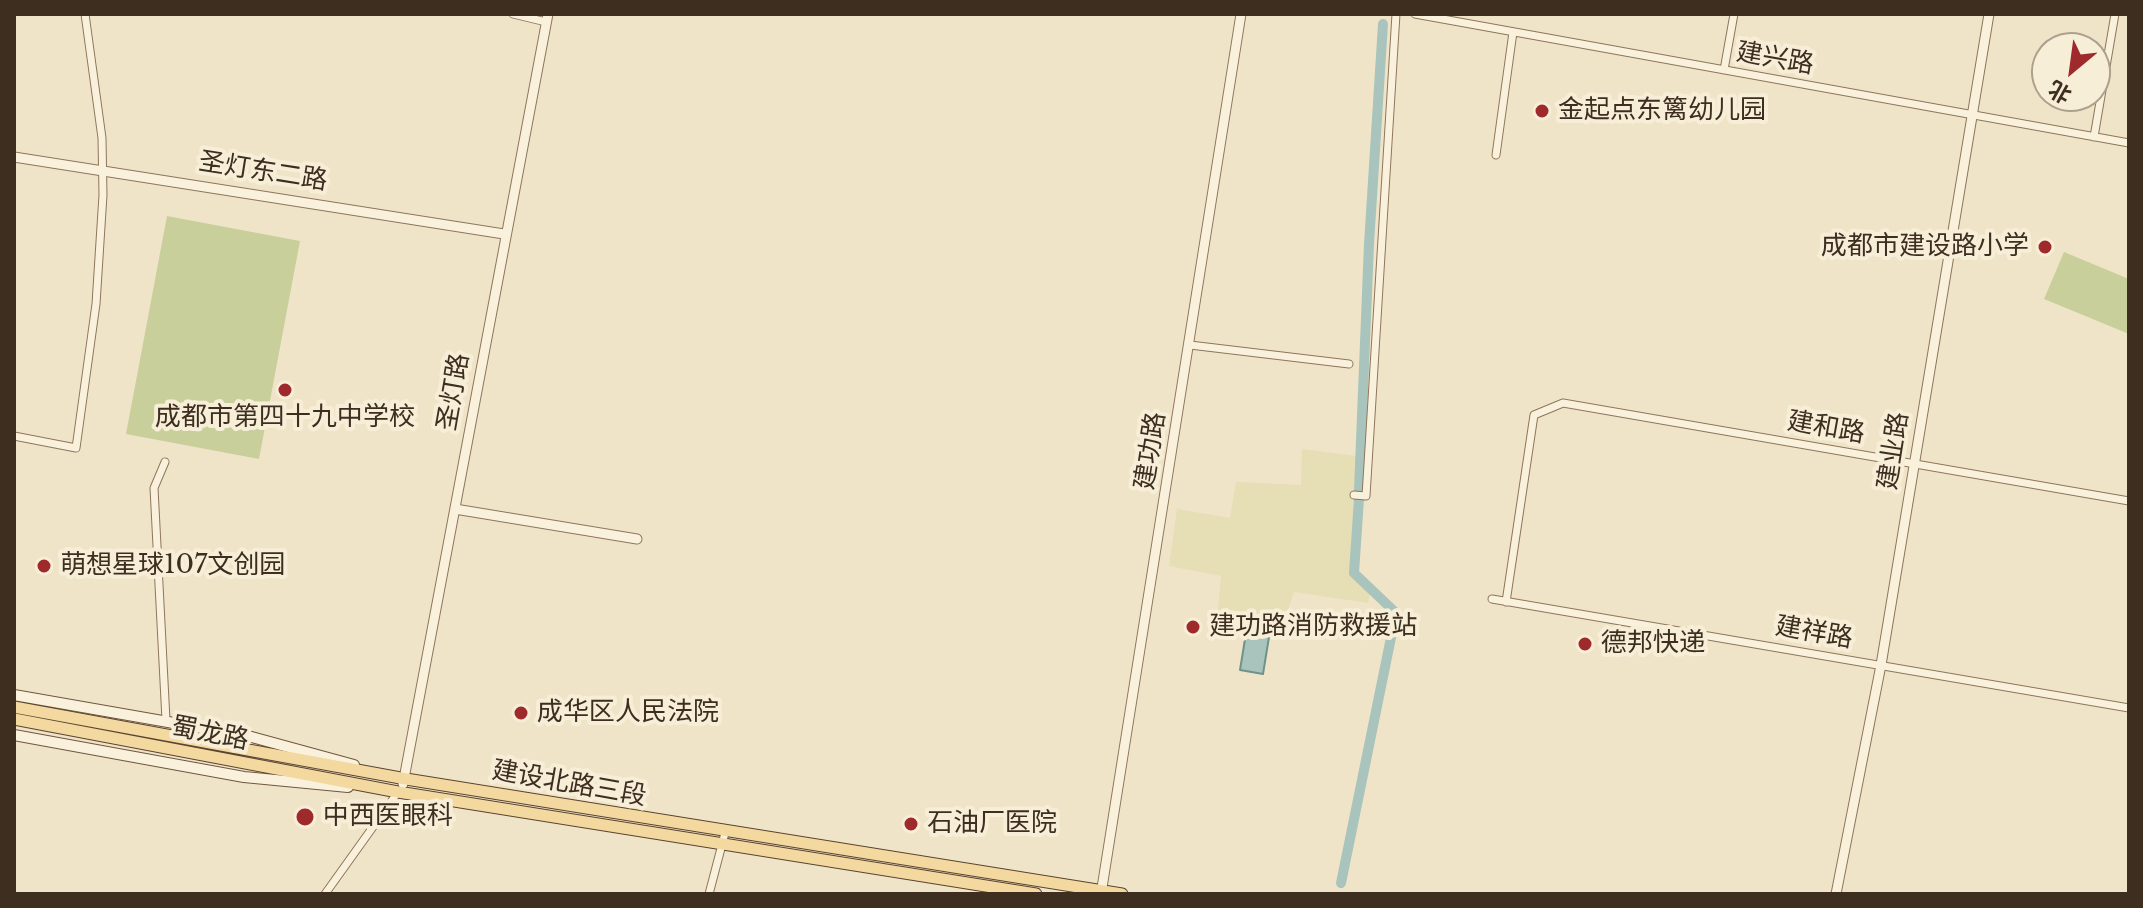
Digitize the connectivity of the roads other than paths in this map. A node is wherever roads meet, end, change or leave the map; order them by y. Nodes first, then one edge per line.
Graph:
1 (85, 14) edge
2 (513, 14) edge
3 (1241, 14) edge
4 (1396, 14) edge
5 (1415, 14) edge
6 (1734, 14) edge
7 (1989, 14) edge
8 (2115, 14) edge
9 (547, 18) edge
10 (1513, 32) junction
11 (1724, 70) junction
12 (1971, 115) junction
13 (2094, 137) junction
14 (2129, 143) edge
15 (1496, 155) dead end
16 (14, 157) edge
17 (102, 169) junction
18 (504, 234) junction
19 (1190, 345) junction
20 (1349, 364) dead end
21 (14, 436) edge
22 (165, 462) dead end
23 (1915, 464) junction
24 (1354, 495) dead end
25 (2129, 501) edge
26 (455, 509) junction
27 (637, 539) dead end
28 (1492, 599) dead end
29 (1506, 602) junction
30 (1881, 665) junction
31 (14, 695) edge
32 (14, 707) edge
33 (2129, 708) edge
34 (14, 719) edge
35 (166, 720) junction
36 (14, 735) edge
37 (145, 738) junction
38 (406, 779) junction
39 (398, 792) junction
40 (725, 833) junction
41 (722, 846) junction
42 (1101, 892) edge
43 (325, 894) edge
44 (709, 894) edge
45 (1036, 894) edge
46 (1122, 894) edge
47 (1836, 894) edge

1 - 17 street
2 - 9 street
3 - 19 street, 建功路
4 - 24 street
5 - 10 street, 建兴路
6 - 11 street
7 - 12 street, 建业路
8 - 13 street
9 - 18 street, 圣灯路
10 - 11 street, 建兴路
10 - 15 street
11 - 12 street, 建兴路
12 - 13 street, 建兴路
12 - 23 street, 建业路
13 - 14 street, 建兴路
16 - 17 street, 圣灯东二路
17 - 18 street, 圣灯东二路
17 - 21 street
18 - 26 street, 圣灯路
19 - 20 street
19 - 42 street, 建功路
22 - 35 street
23 - 25 street, 建和路
23 - 29 street, 建和路
23 - 30 street, 建业路
26 - 27 street
26 - 38 street, 圣灯路
28 - 29 street, 建祥路
29 - 30 street, 建祥路
30 - 33 street, 建祥路
30 - 47 street, 建业路
31 - 35 main road, 建设北路三段
32 - 37 main road, 蜀龙路
34 - 37 main road, 蜀龙路
35 - 38 main road, 建设北路三段
36 - 39 main road, 建设北路三段
37 - 38 main road
37 - 39 main road, 蜀龙路
38 - 39 street
38 - 40 main road, 建设北路三段
39 - 41 main road, 建设北路三段
39 - 43 street
40 - 41 street
40 - 42 main road, 建设北路三段
41 - 44 street
41 - 45 main road, 建设北路三段
42 - 46 main road, 建设北路三段

